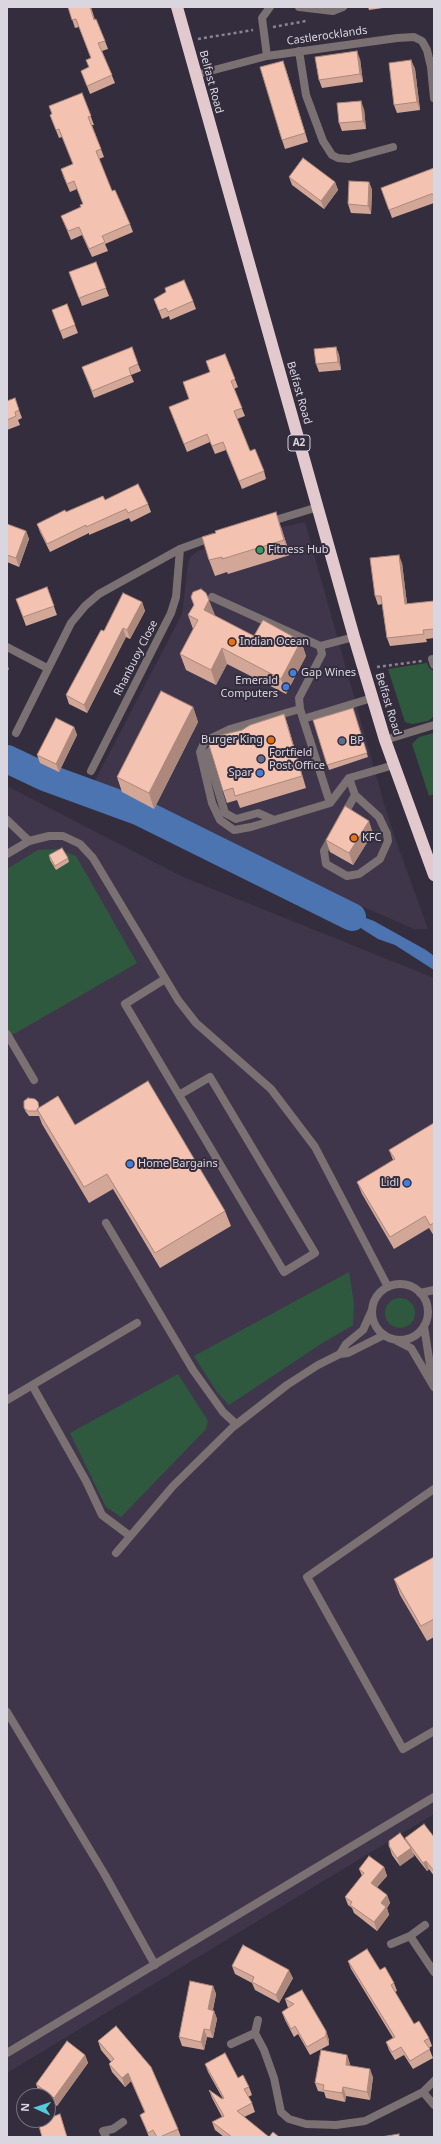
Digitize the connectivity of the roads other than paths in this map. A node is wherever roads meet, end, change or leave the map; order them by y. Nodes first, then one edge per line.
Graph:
1 (177, 7) edge
2 (270, 7) edge
3 (299, 7) edge
4 (343, 7) edge
5 (299, 51) junction
6 (267, 56) junction
7 (195, 75) junction
8 (434, 80) edge
9 (434, 98) edge
10 (393, 147) dead end
11 (318, 507) junction
12 (257, 525) edge
13 (221, 534) edge
14 (180, 549) junction
15 (212, 596) dead end
16 (354, 637) junction
17 (320, 646) junction
18 (7, 648) edge
19 (47, 668) junction
20 (372, 698) junction
21 (300, 709) junction
22 (303, 719) junction
23 (255, 723) junction
24 (434, 724) edge
25 (250, 732) edge
26 (16, 733) dead end
27 (230, 740) edge
28 (385, 740) junction
29 (394, 765) junction
30 (91, 771) dead end
31 (349, 778) junction
32 (355, 795) junction
33 (330, 803) junction
34 (7, 820) edge
35 (274, 820) junction
36 (29, 841) junction
37 (7, 854) edge
38 (434, 875) edge
39 (165, 979) junction
40 (7, 1034) edge
41 (34, 1080) dead end
42 (179, 1095) junction
43 (106, 1223) dead end
44 (388, 1287) junction
45 (434, 1290) edge
46 (420, 1293) junction
47 (434, 1303) edge
48 (427, 1308) junction
49 (372, 1310) junction
50 (137, 1323) dead end
51 (424, 1326) junction
52 (384, 1335) junction
53 (393, 1339) junction
54 (340, 1354) junction
55 (32, 1385) junction
56 (434, 1387) edge
57 (7, 1400) edge
58 (236, 1424) junction
59 (434, 1489) edge
60 (130, 1536) junction
61 (116, 1553) dead end
62 (7, 1712) edge
63 (434, 1731) edge
64 (434, 1797) edge
65 (425, 1925) dead end
66 (410, 1936) junction
67 (391, 1944) dead end
68 (155, 1965) junction
69 (434, 1972) edge
70 (258, 2020) dead end
71 (255, 2033) junction
72 (231, 2044) dead end
73 (7, 2053) edge
74 (434, 2081) edge
75 (423, 2092) junction
76 (434, 2105) edge
77 (123, 2122) dead end
78 (106, 2137) edge

1 - 7 highway, Belfast Road / A2
2 - 6 street
3 - 4 street
5 - 6 street, Castlerocklands
5 - 8 street, Castlerocklands
5 - 10 street
6 - 7 street, Castlerocklands
7 - 11 highway, Belfast Road / A2
8 - 9 street, Castlerocklands
11 - 12 street
11 - 16 highway, Belfast Road / A2
13 - 14 street
14 - 19 street
14 - 30 street, Rhanbuoy Close
15 - 17 street
16 - 17 street
16 - 20 highway, Belfast Road / A2
17 - 21 street
18 - 19 street
19 - 26 street
20 - 22 street
20 - 28 highway, Belfast Road / A2
21 - 22 street
21 - 23 street
22 - 33 street
23 - 25 street
23 - 35 street
24 - 28 street
27 - 35 street
28 - 29 highway, Belfast Road / A2
29 - 31 street
29 - 38 highway, Belfast Road / A2
31 - 32 street
31 - 33 street
32 - 32 street
33 - 35 street
34 - 36 street
36 - 37 street
36 - 39 street
39 - 42 street
39 - 44 street
40 - 41 street
42 - 42 street
43 - 58 street
44 - 46 street
44 - 49 street
45 - 46 street
46 - 48 street
47 - 48 street
48 - 51 street
49 - 52 street
49 - 54 street
50 - 55 street
51 - 53 street
51 - 56 street
52 - 53 street
52 - 54 street
53 - 56 street
54 - 58 street
55 - 57 street
55 - 60 street
58 - 60 street
59 - 63 street
60 - 61 street
62 - 68 street
64 - 68 street
65 - 66 street
66 - 67 street
66 - 69 street
68 - 73 street
70 - 71 street
71 - 72 street
71 - 75 street
74 - 75 street
75 - 76 street
77 - 78 street

